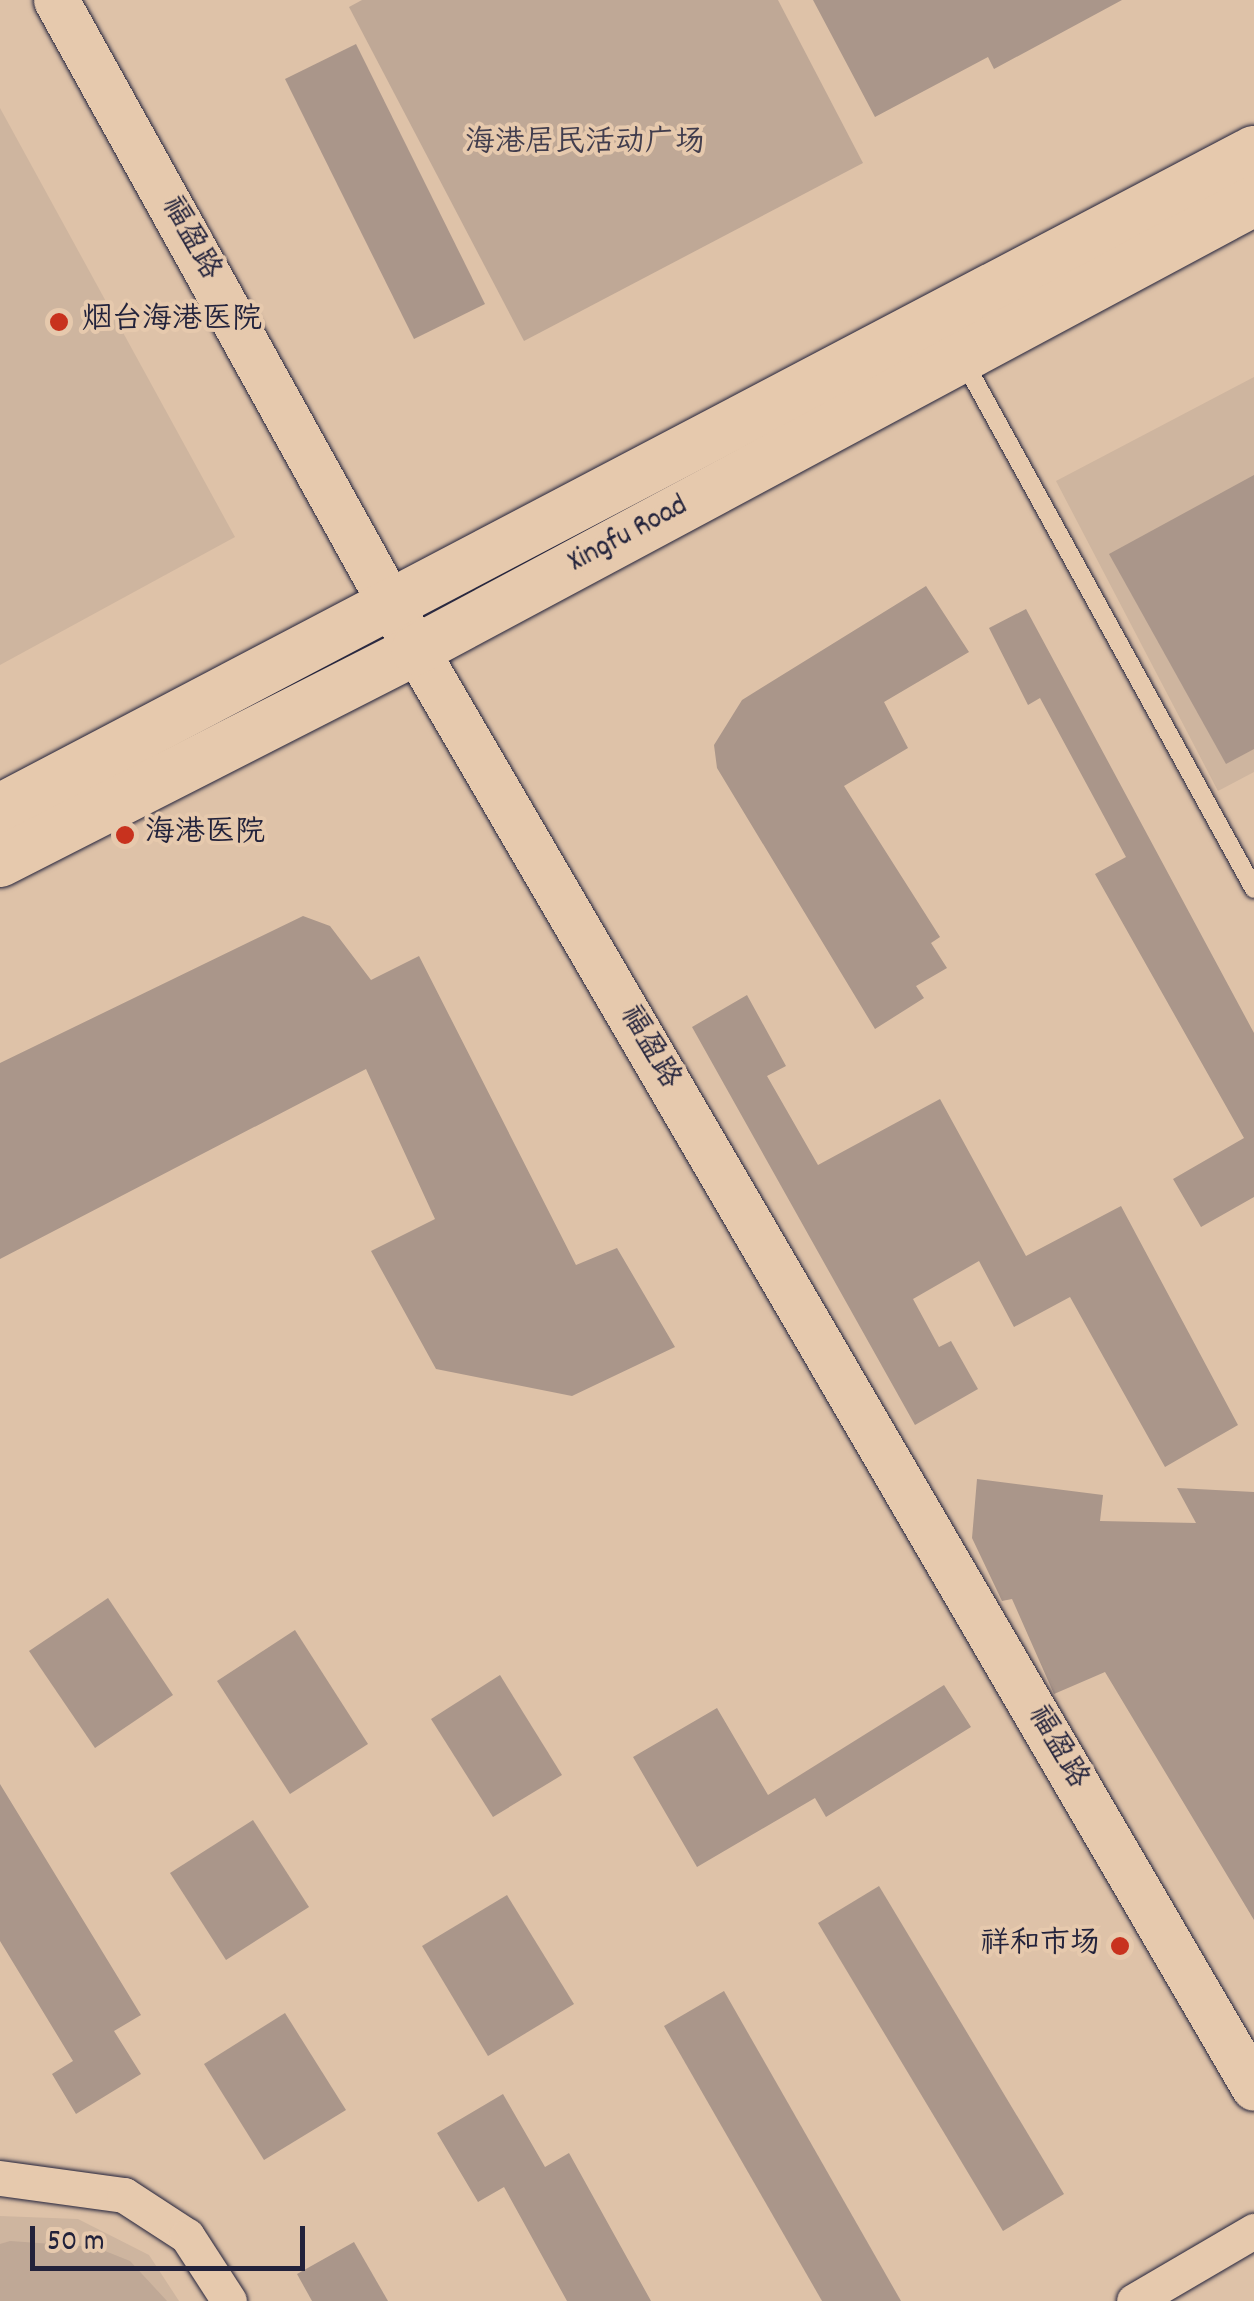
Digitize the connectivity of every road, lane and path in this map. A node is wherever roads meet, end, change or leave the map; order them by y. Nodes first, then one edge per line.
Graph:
1 (56, 0) edge
2 (1254, 151) edge
3 (1254, 201) edge
4 (961, 358) junction
5 (404, 629) junction
6 (0, 809) edge
7 (0, 862) edge
8 (1254, 890) edge
9 (1254, 2088) edge
10 (0, 2178) edge
11 (1254, 2231) edge
12 (229, 2301) edge
13 (1134, 2301) edge

1 - 5 street, 福盈路
2 - 5 main road, Xingfu Road
3 - 4 main road, Xingfu Road
4 - 5 main road, Xingfu Road
4 - 8 lane
5 - 6 main road, Xingfu Road
5 - 7 main road, Xingfu Road
5 - 9 street, 福盈路
10 - 12 street
11 - 13 street

